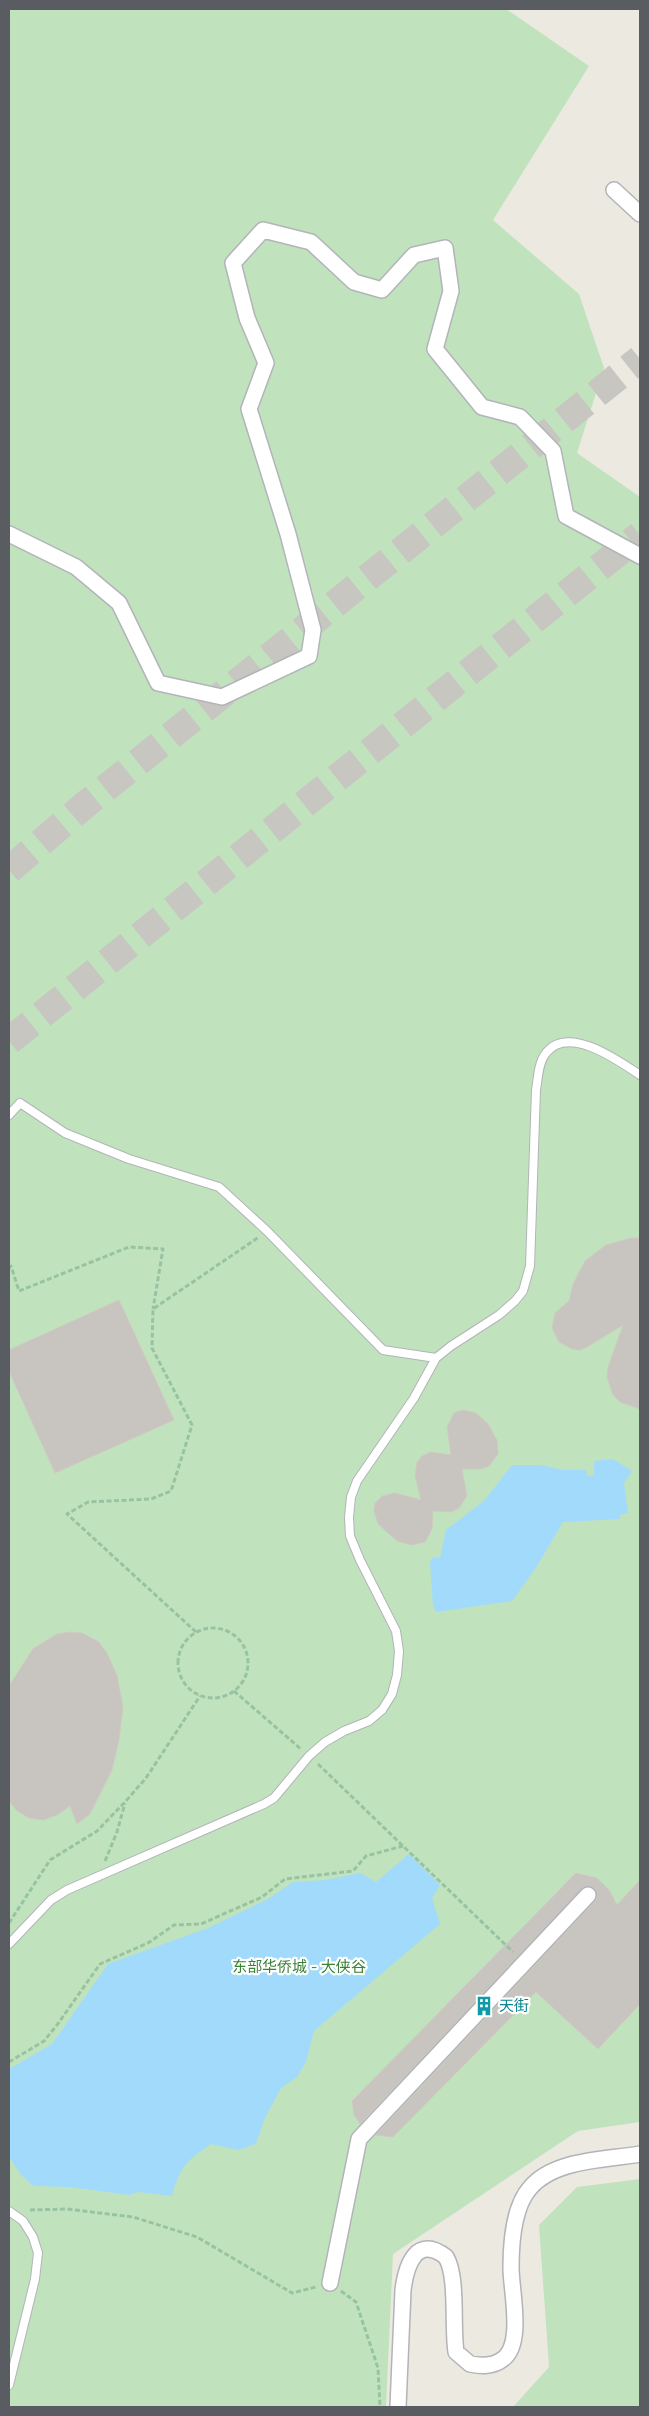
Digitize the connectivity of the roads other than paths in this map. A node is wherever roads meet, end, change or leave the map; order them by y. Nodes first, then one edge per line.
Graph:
1 (614, 190) dead end
2 (640, 214) edge
3 (9, 534) edge
4 (640, 556) edge
5 (640, 1075) edge
6 (9, 1115) edge
7 (436, 1358) junction
8 (588, 1895) dead end
9 (9, 1944) edge
10 (640, 2154) edge
11 (9, 2211) edge
12 (330, 2283) road end
13 (9, 2385) edge
14 (398, 2407) edge

1 - 2 street
3 - 4 street
5 - 7 lane
6 - 7 lane
7 - 9 lane
8 - 12 street
10 - 14 street
11 - 13 lane

